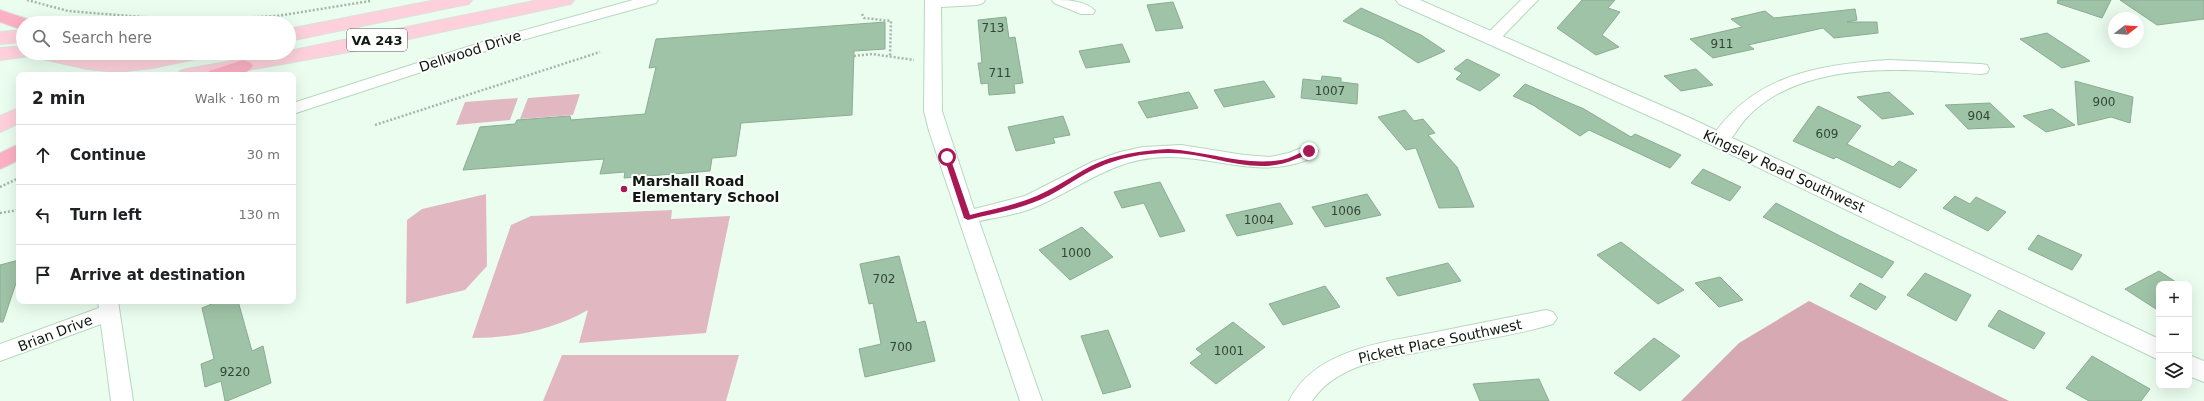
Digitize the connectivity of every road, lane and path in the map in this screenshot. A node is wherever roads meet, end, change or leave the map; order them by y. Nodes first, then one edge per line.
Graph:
1 (27, 0) edge
2 (373, 0) edge
3 (463, 0) edge
4 (566, 0) edge
5 (650, 0) edge
6 (977, 0) edge
7 (1060, 0) edge
8 (1405, 0) edge
9 (1530, 0) edge
10 (933, 1) edge
11 (1087, 11) dead end
12 (862, 14) dead end
13 (0, 16) edge
14 (167, 16) edge
15 (272, 16) edge
16 (16, 22) edge
17 (338, 26) junction
18 (296, 29) edge
19 (296, 34) edge
20 (16, 37) edge
21 (0, 38) edge
22 (1492, 38) junction
23 (600, 52) dead end
24 (16, 53) edge
25 (0, 54) edge
26 (296, 56) edge
27 (854, 56) dead end
28 (890, 57) junction
29 (157, 60) edge
30 (274, 60) edge
31 (48, 61) edge
32 (917, 61) dead end
33 (243, 66) junction
34 (1981, 68) dead end
35 (206, 72) edge
36 (225, 72) edge
37 (296, 108) edge
38 (16, 116) edge
39 (16, 120) edge
40 (376, 125) dead end
41 (0, 126) edge
42 (1719, 140) junction
43 (1309, 151) dead end
44 (16, 153) edge
45 (0, 162) edge
46 (16, 179) edge
47 (0, 187) edge
48 (16, 210) edge
49 (0, 213) edge
50 (968, 218) junction
51 (109, 307) edge
52 (1546, 318) dead end
53 (2156, 349) edge
54 (0, 353) edge
55 (2192, 366) edge
56 (2204, 372) edge
57 (122, 401) edge
58 (1031, 401) edge
59 (1300, 401) edge

1 - 14 path
2 - 15 path
3 - 17 main road, VA 243
4 - 26 main road, VA 243
5 - 37 street, Dellwood Drive
6 - 10 street
7 - 11 street
8 - 22 street, Kingsley Road Southwest
9 - 22 street
10 - 50 street
12 - 28 path
13 - 16 highway
17 - 18 main road
17 - 19 main road, VA 243
20 - 21 main road
22 - 42 street, Kingsley Road Southwest
23 - 40 path
24 - 25 main road
27 - 28 path
28 - 32 path
29 - 31 main road
30 - 33 main road, VA 243
33 - 35 main road, VA 243
33 - 36 highway
34 - 42 street
38 - 41 main road
39 - 41 main road
42 - 53 street, Kingsley Road Southwest
43 - 50 street
44 - 45 highway
46 - 47 path
48 - 49 path
50 - 58 street
51 - 54 street, Brian Drive
51 - 57 street
52 - 59 street, Pickett Place Southwest
55 - 56 street

